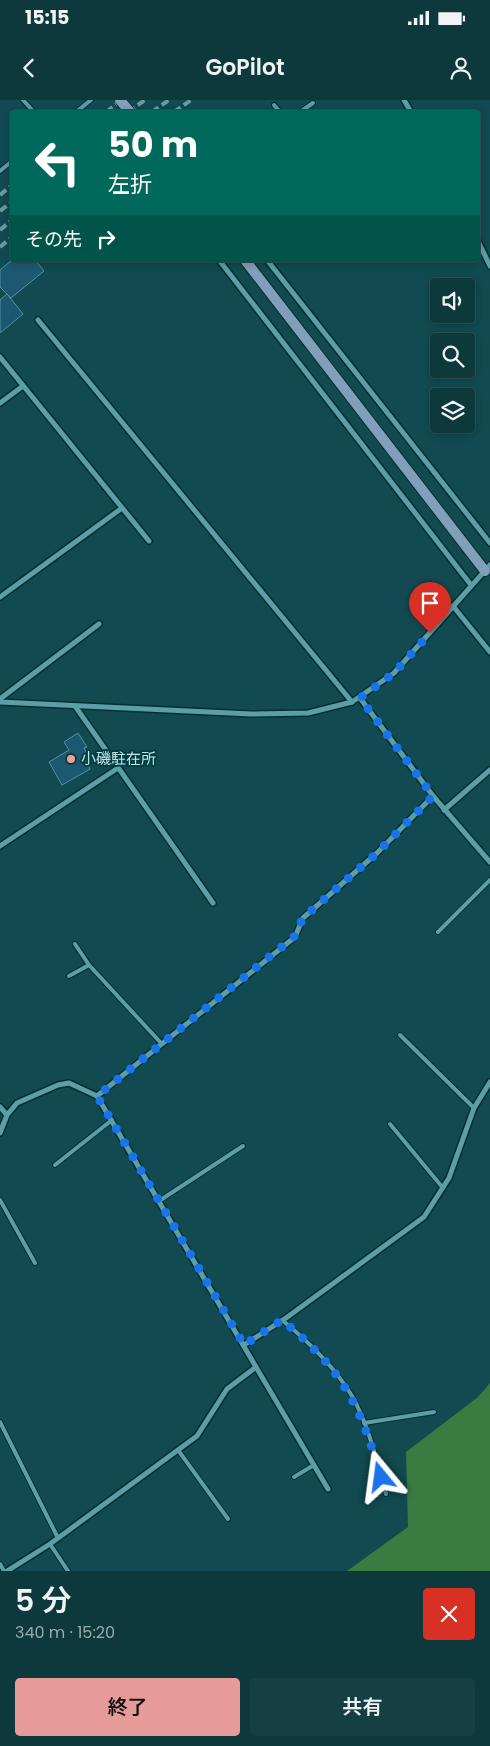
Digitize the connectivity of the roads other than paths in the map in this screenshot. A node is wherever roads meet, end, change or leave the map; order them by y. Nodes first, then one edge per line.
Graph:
1 (23, 100) edge
2 (92, 100) edge
3 (120, 100) edge
4 (313, 103) dead end
5 (274, 105) dead end
6 (32, 110) edge
7 (79, 110) edge
8 (128, 110) edge
9 (278, 110) edge
10 (303, 110) edge
11 (10, 163) edge
12 (0, 171) edge
13 (480, 246) edge
14 (220, 262) edge
15 (247, 262) edge
16 (268, 262) edge
17 (490, 266) edge
18 (38, 320) dead end
19 (0, 357) edge
20 (23, 386) junction
21 (0, 403) edge
22 (122, 508) junction
23 (149, 541) dead end
24 (490, 542) edge
25 (487, 568) edge
26 (471, 585) junction
27 (0, 597) edge
28 (453, 606) junction
29 (99, 624) dead end
30 (490, 652) edge
31 (360, 698) junction
32 (0, 700) edge
33 (352, 702) junction
34 (75, 706) junction
35 (118, 768) junction
36 (490, 770) edge
37 (433, 796) junction
38 (444, 810) junction
39 (0, 846) edge
40 (490, 862) edge
41 (490, 880) edge
42 (213, 903) dead end
43 (438, 932) dead end
44 (75, 944) dead end
45 (88, 965) junction
46 (70, 976) dead end
47 (400, 1035) dead end
48 (161, 1042) junction
49 (490, 1082) edge
50 (97, 1096) junction
51 (0, 1107) edge
52 (474, 1108) junction
53 (7, 1115) junction
54 (112, 1120) junction
55 (390, 1124) dead end
56 (0, 1133) edge
57 (243, 1146) dead end
58 (55, 1165) dead end
59 (443, 1188) junction
60 (0, 1200) edge
61 (159, 1201) junction
62 (35, 1263) dead end
63 (282, 1320) junction
64 (244, 1345) junction
65 (256, 1368) junction
66 (434, 1412) dead end
67 (0, 1422) edge
68 (364, 1423) junction
69 (178, 1450) junction
70 (314, 1465) junction
71 (294, 1477) dead end
72 (328, 1489) dead end
73 (386, 1494) dead end
74 (228, 1519) dead end
75 (58, 1538) junction
76 (50, 1544) junction
77 (0, 1564) edge
78 (6, 1571) edge
79 (68, 1571) edge

1 - 6 lane
2 - 7 lane
3 - 8 street, bridge
4 - 10 lane
5 - 9 lane
11 - 12 lane
13 - 17 street
14 - 26 street
15 - 25 street
16 - 24 street
18 - 33 street
19 - 20 street
20 - 21 street
20 - 22 street
22 - 23 street
22 - 27 street
25 - 26 street
26 - 28 street
28 - 30 street
28 - 31 street
29 - 32 street
31 - 33 street
31 - 37 street
32 - 34 street
33 - 34 street
34 - 35 street
35 - 39 street
35 - 42 street
36 - 38 street
37 - 38 street
37 - 48 street
38 - 40 street
41 - 43 lane
44 - 45 lane
45 - 46 lane
45 - 48 lane
47 - 52 lane
48 - 50 street
49 - 52 street
50 - 53 street
50 - 54 street
51 - 53 street
52 - 59 street
53 - 56 street
54 - 58 lane
54 - 61 street
55 - 59 lane
57 - 61 lane
59 - 63 street
60 - 62 lane
61 - 64 street
63 - 64 street
63 - 68 lane
64 - 65 street
65 - 69 street
65 - 70 street
66 - 68 lane
67 - 75 lane
68 - 73 lane
69 - 74 lane
69 - 75 street
70 - 71 lane
70 - 72 street
75 - 76 street
76 - 78 street
76 - 79 lane
77 - 78 lane

